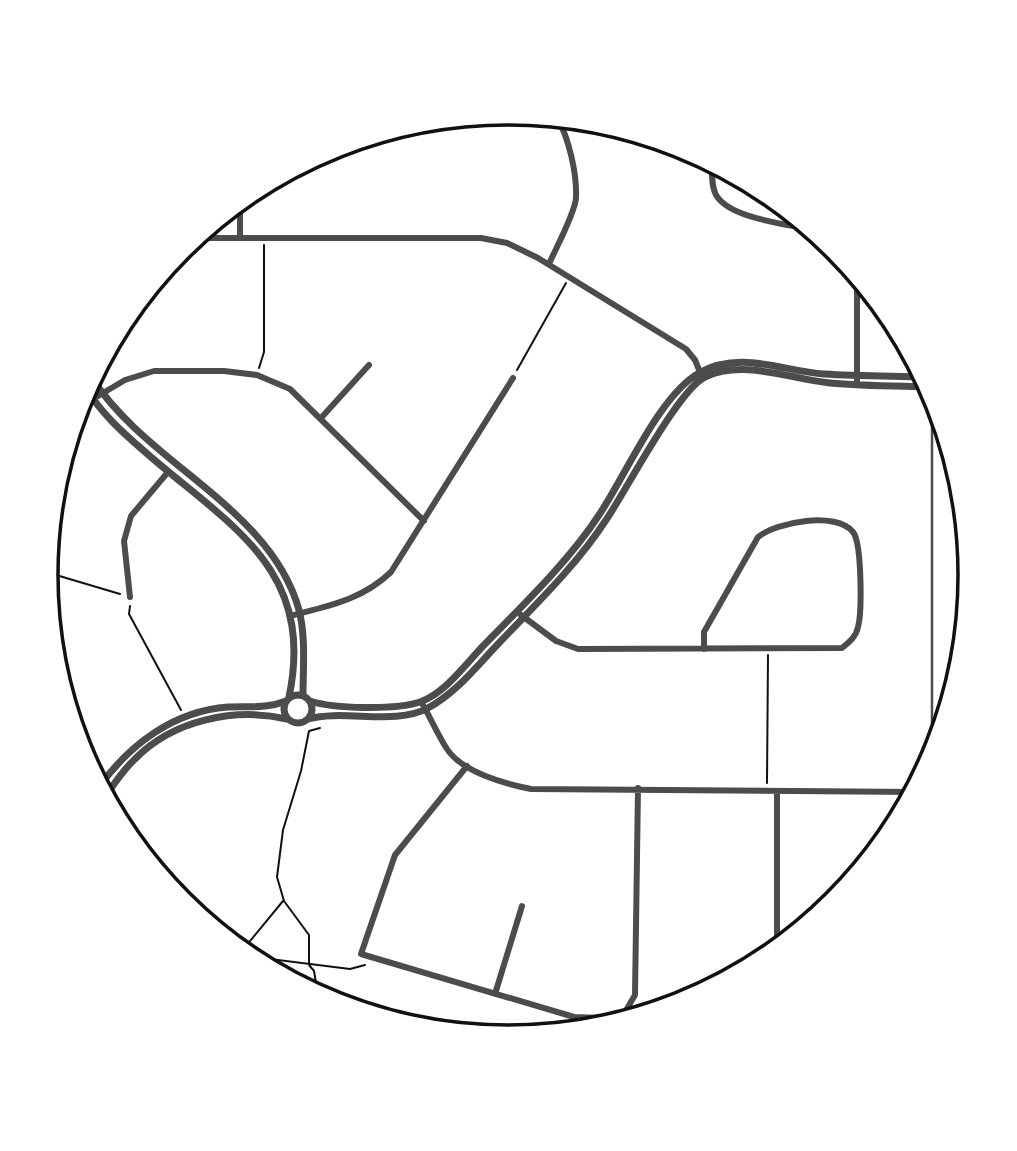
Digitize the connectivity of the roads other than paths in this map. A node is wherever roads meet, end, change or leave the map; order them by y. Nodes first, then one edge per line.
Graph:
1 (561, 128) edge
2 (712, 173) edge
3 (240, 214) edge
4 (791, 224) edge
5 (240, 237) junction
6 (210, 238) edge
7 (549, 264) junction
8 (857, 290) edge
9 (369, 365) dead end
10 (702, 375) junction
11 (914, 377) edge
12 (513, 378) road end
13 (856, 379) junction
14 (918, 387) edge
15 (99, 388) edge
16 (102, 393) junction
17 (94, 398) edge
18 (93, 399) edge
19 (321, 418) junction
20 (931, 420) edge
21 (168, 472) junction
22 (424, 521) junction
23 (130, 597) road end
24 (517, 611) junction
25 (300, 613) junction
26 (290, 616) junction
27 (524, 617) junction
28 (704, 649) junction
29 (306, 698) junction
30 (288, 699) junction
31 (421, 702) junction
32 (426, 710) junction
33 (287, 719) junction
34 (308, 719) junction
35 (932, 729) edge
36 (467, 766) junction
37 (106, 778) edge
38 (111, 788) edge
39 (638, 788) junction
40 (777, 791) junction
41 (903, 794) edge
42 (522, 906) dead end
43 (777, 937) edge
44 (495, 994) junction
45 (626, 1011) edge
46 (597, 1018) edge

1 - 7 street
2 - 4 street
3 - 5 street
5 - 6 street
5 - 7 street
7 - 10 street
8 - 13 street
9 - 19 street
10 - 13 street
10 - 24 street
10 - 27 street
11 - 13 street
12 - 22 street
13 - 14 street
15 - 16 street
16 - 17 street
16 - 19 street
16 - 25 street
18 - 21 street
19 - 22 street
20 - 35 lane
21 - 23 street
21 - 26 street
22 - 25 street
24 - 27 street
24 - 31 street
25 - 26 street
25 - 29 street
26 - 30 street
27 - 28 street
27 - 32 street
28 - 28 street
29 - 30 street
29 - 31 street
29 - 34 street
30 - 33 street
30 - 37 street
31 - 32 street
32 - 34 street
32 - 36 street
33 - 34 street
33 - 38 street
36 - 39 street
36 - 44 street
39 - 40 street
39 - 45 street
40 - 41 street
40 - 43 street
42 - 44 street
44 - 46 street

